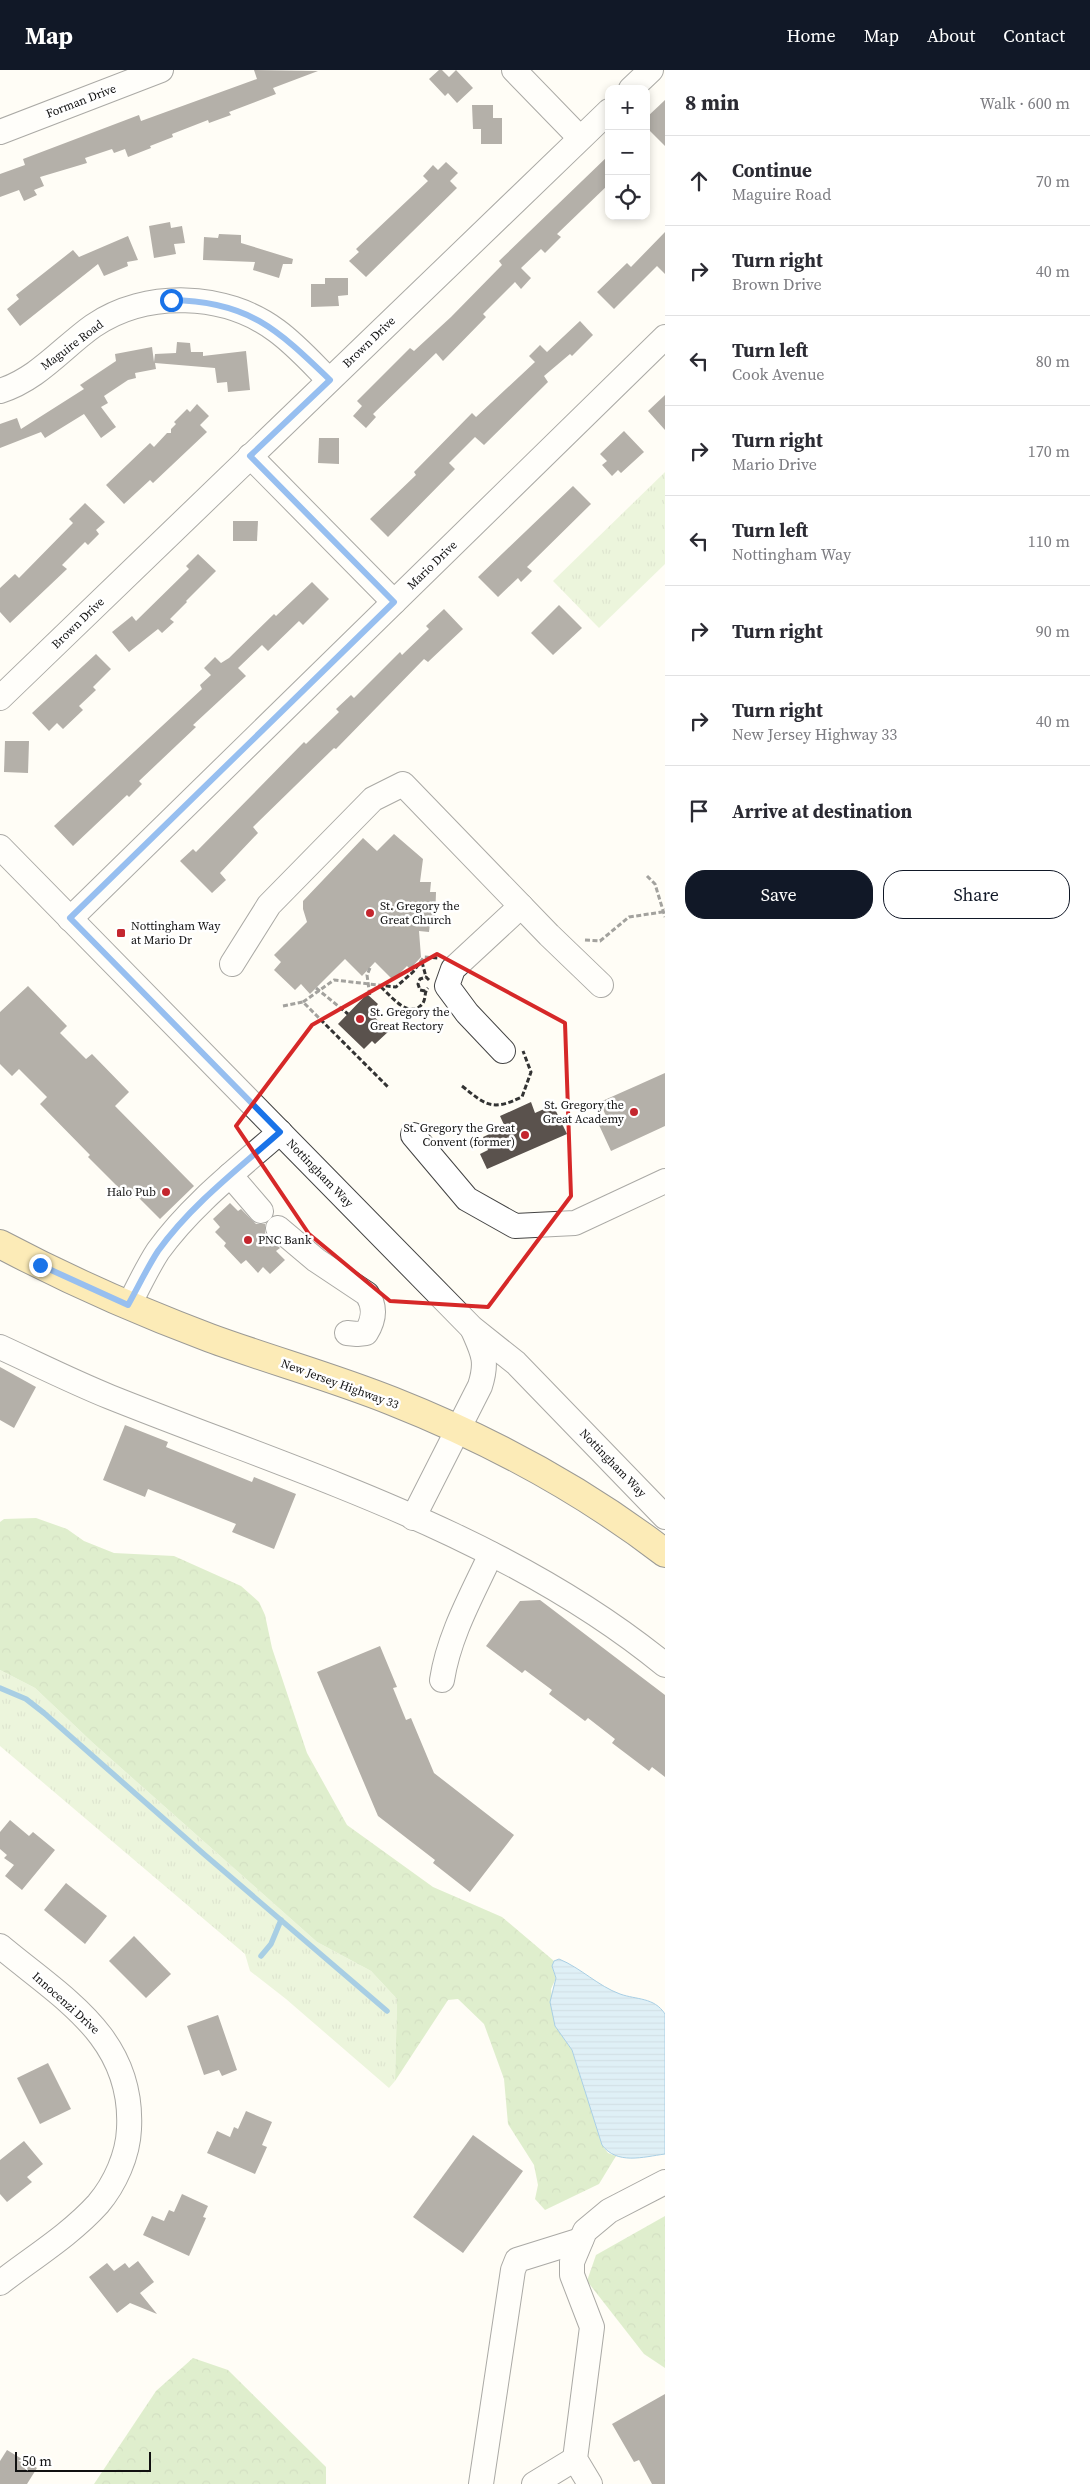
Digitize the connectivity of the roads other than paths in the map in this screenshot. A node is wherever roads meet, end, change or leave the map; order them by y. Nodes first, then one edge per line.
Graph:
1 (162, 70) edge
2 (514, 70) edge
3 (651, 70) edge
4 (635, 85) edge
5 (605, 115) edge
6 (0, 132) edge
7 (580, 138) junction
8 (665, 337) edge
9 (330, 380) junction
10 (0, 391) edge
11 (250, 456) junction
12 (394, 602) junction
13 (0, 698) edge
14 (0, 847) edge
15 (521, 906) junction
16 (70, 918) junction
17 (232, 964) dead end
18 (601, 985) dead end
19 (511, 1049) road end
20 (280, 1132) junction
21 (412, 1135) dead end
22 (230, 1176) junction
23 (665, 1181) edge
24 (261, 1211) dead end
25 (278, 1228) dead end
26 (0, 1244) edge
27 (128, 1305) junction
28 (472, 1328) junction
29 (347, 1332) dead end
30 (0, 1347) edge
31 (458, 1430) junction
32 (665, 1517) edge
33 (413, 1518) junction
34 (665, 1553) edge
35 (491, 1554) junction
36 (665, 1666) edge
37 (442, 1680) dead end
38 (0, 1946) edge
39 (665, 2182) edge
40 (581, 2240) junction
41 (0, 2282) edge
42 (575, 2459) junction
43 (481, 2484) edge
44 (534, 2484) edge
45 (590, 2484) edge

1 - 6 street, Forman Drive
2 - 7 street
3 - 4 street
5 - 7 street, Brown Drive
7 - 9 street, Brown Drive
8 - 12 street, Mario Drive
9 - 10 street, Maguire Road
9 - 11 street, Brown Drive
11 - 12 street
11 - 13 street, Brown Drive
12 - 16 street, Mario Drive
14 - 16 street, Nottingham Way
15 - 17 street
15 - 18 street
15 - 19 street
16 - 20 street, Nottingham Way
20 - 22 street
20 - 28 street, Nottingham Way
21 - 23 street
22 - 24 street
22 - 27 street
25 - 29 street
26 - 27 main road, New Jersey Highway 33
27 - 31 main road, New Jersey Highway 33
28 - 31 street, Nottingham Way
28 - 32 street, Nottingham Way
30 - 33 street
31 - 33 street, Nottingham Way
31 - 34 main road, New Jersey Highway 33
33 - 35 street
35 - 36 street
35 - 37 street
38 - 41 street, Innocenzi Drive
39 - 40 street
40 - 42 street
40 - 43 street
42 - 44 street
42 - 45 street

